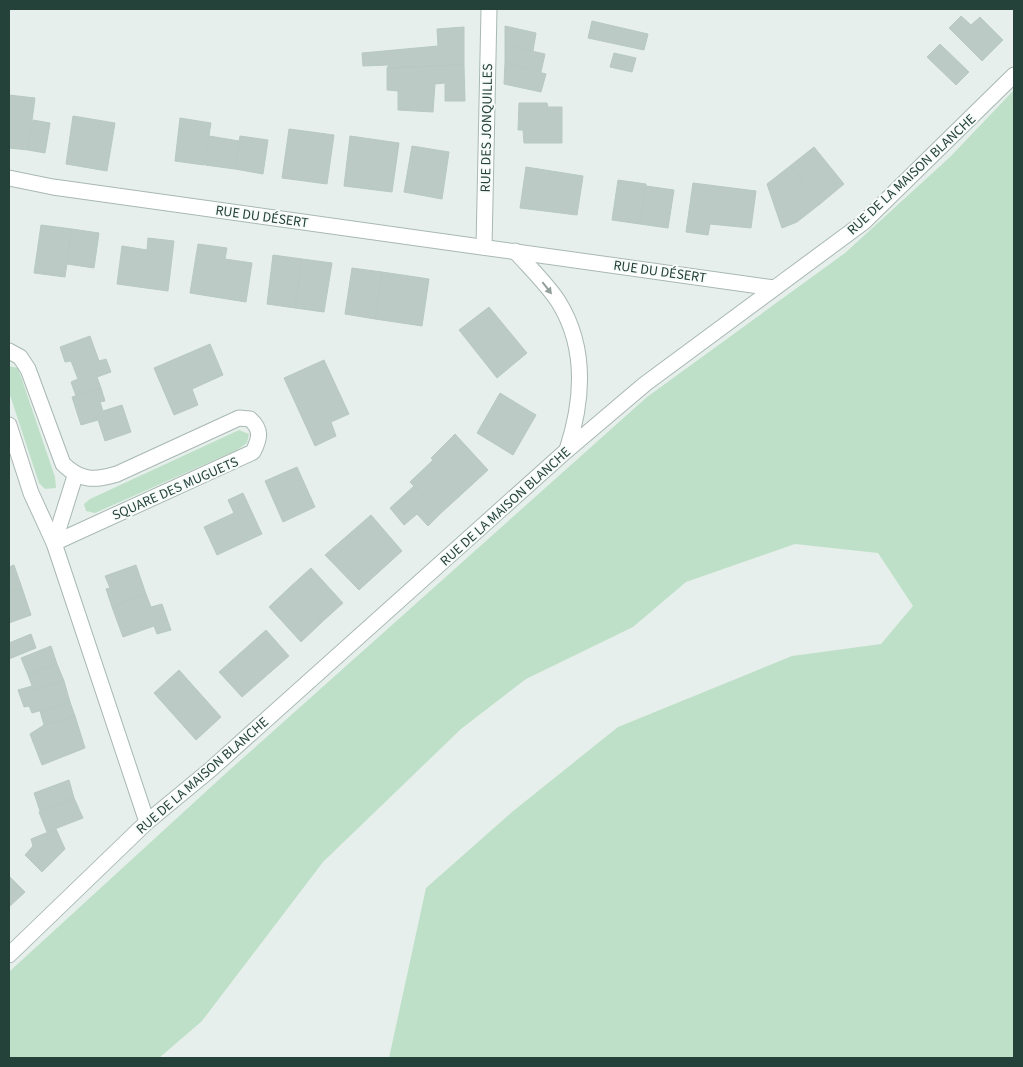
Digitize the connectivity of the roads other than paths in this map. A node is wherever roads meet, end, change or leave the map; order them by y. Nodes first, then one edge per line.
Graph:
1 (488, 9) edge
2 (1014, 75) edge
3 (9, 178) edge
4 (484, 247) junction
5 (515, 251) junction
6 (774, 288) junction
7 (9, 351) edge
8 (9, 425) edge
9 (566, 451) junction
10 (75, 476) junction
11 (54, 543) junction
12 (148, 822) junction
13 (9, 954) edge

1 - 4 street, RUE DES JONQUILLES
2 - 6 street, RUE DE LA MAISON BLANCHE
3 - 4 street, RUE DU DÉSERT
4 - 5 street, RUE DU DÉSERT
5 - 6 street, RUE DU DÉSERT
5 -> 9 street
6 - 9 street, RUE DE LA MAISON BLANCHE
7 - 10 street
8 - 11 street
9 - 12 street, RUE DE LA MAISON BLANCHE
10 - 11 street
10 - 11 street, SQUARE DES MUGUETS
11 - 12 street
12 - 13 street, RUE DE LA MAISON BLANCHE

